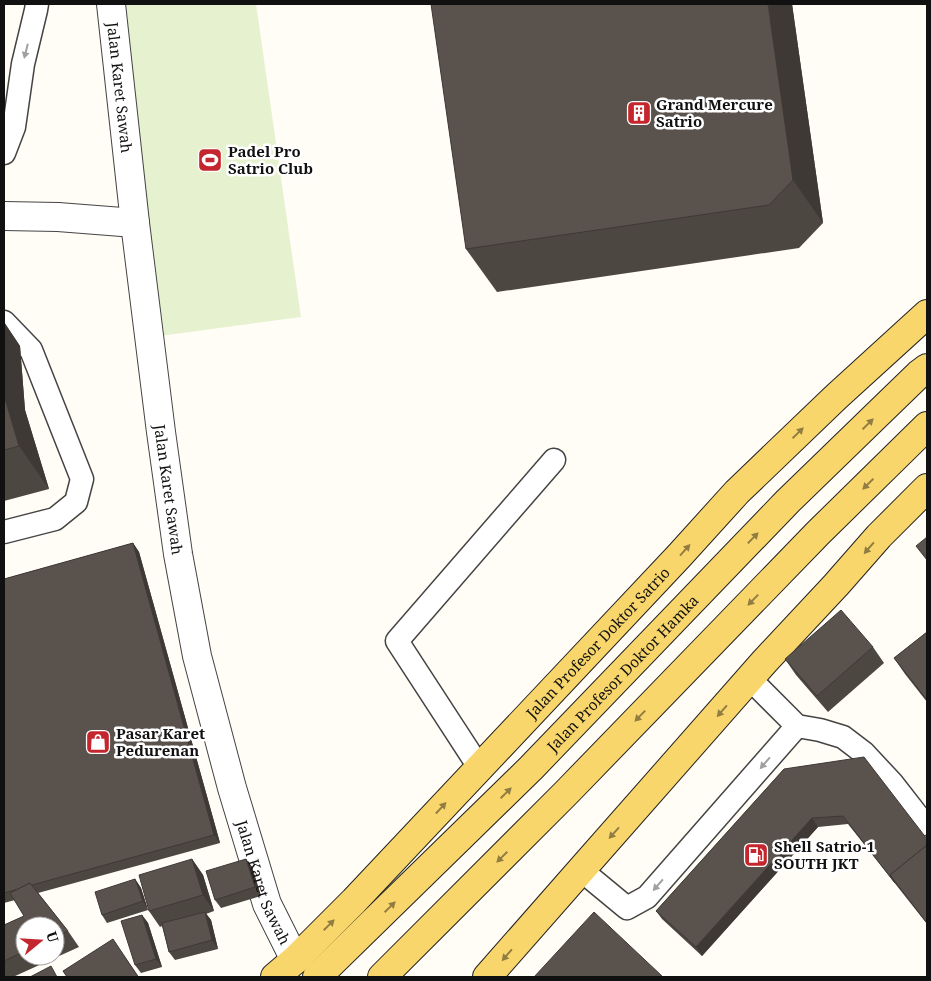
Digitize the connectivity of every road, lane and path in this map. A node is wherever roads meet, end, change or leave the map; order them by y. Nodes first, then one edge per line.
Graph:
1 (37, 4) edge
2 (111, 4) edge
3 (4, 153) edge
4 (4, 216) edge
5 (135, 224) junction
6 (927, 314) edge
7 (4, 322) edge
8 (927, 368) edge
9 (927, 426) edge
10 (554, 460) dead end
11 (927, 488) edge
12 (4, 532) edge
13 (750, 680) junction
14 (797, 726) junction
15 (479, 767) junction
16 (924, 824) dead end
17 (581, 870) junction
18 (285, 969) edge
19 (317, 977) edge
20 (382, 977) edge
21 (487, 977) edge

1 -> 3 lane
2 - 5 street, Jalan Karet Sawah
4 - 5 street
5 - 18 street, Jalan Karet Sawah
15 -> 6 main road, Jalan Profesor Doktor Satrio
7 - 12 lane
19 -> 8 main road, Jalan Profesor Doktor Hamka
9 -> 20 main road
10 - 15 lane
11 -> 13 main road
13 - 14 lane
13 -> 17 main road
14 - 16 lane
14 -> 17 lane
18 -> 15 main road, Jalan Profesor Doktor Satrio
17 -> 21 main road

